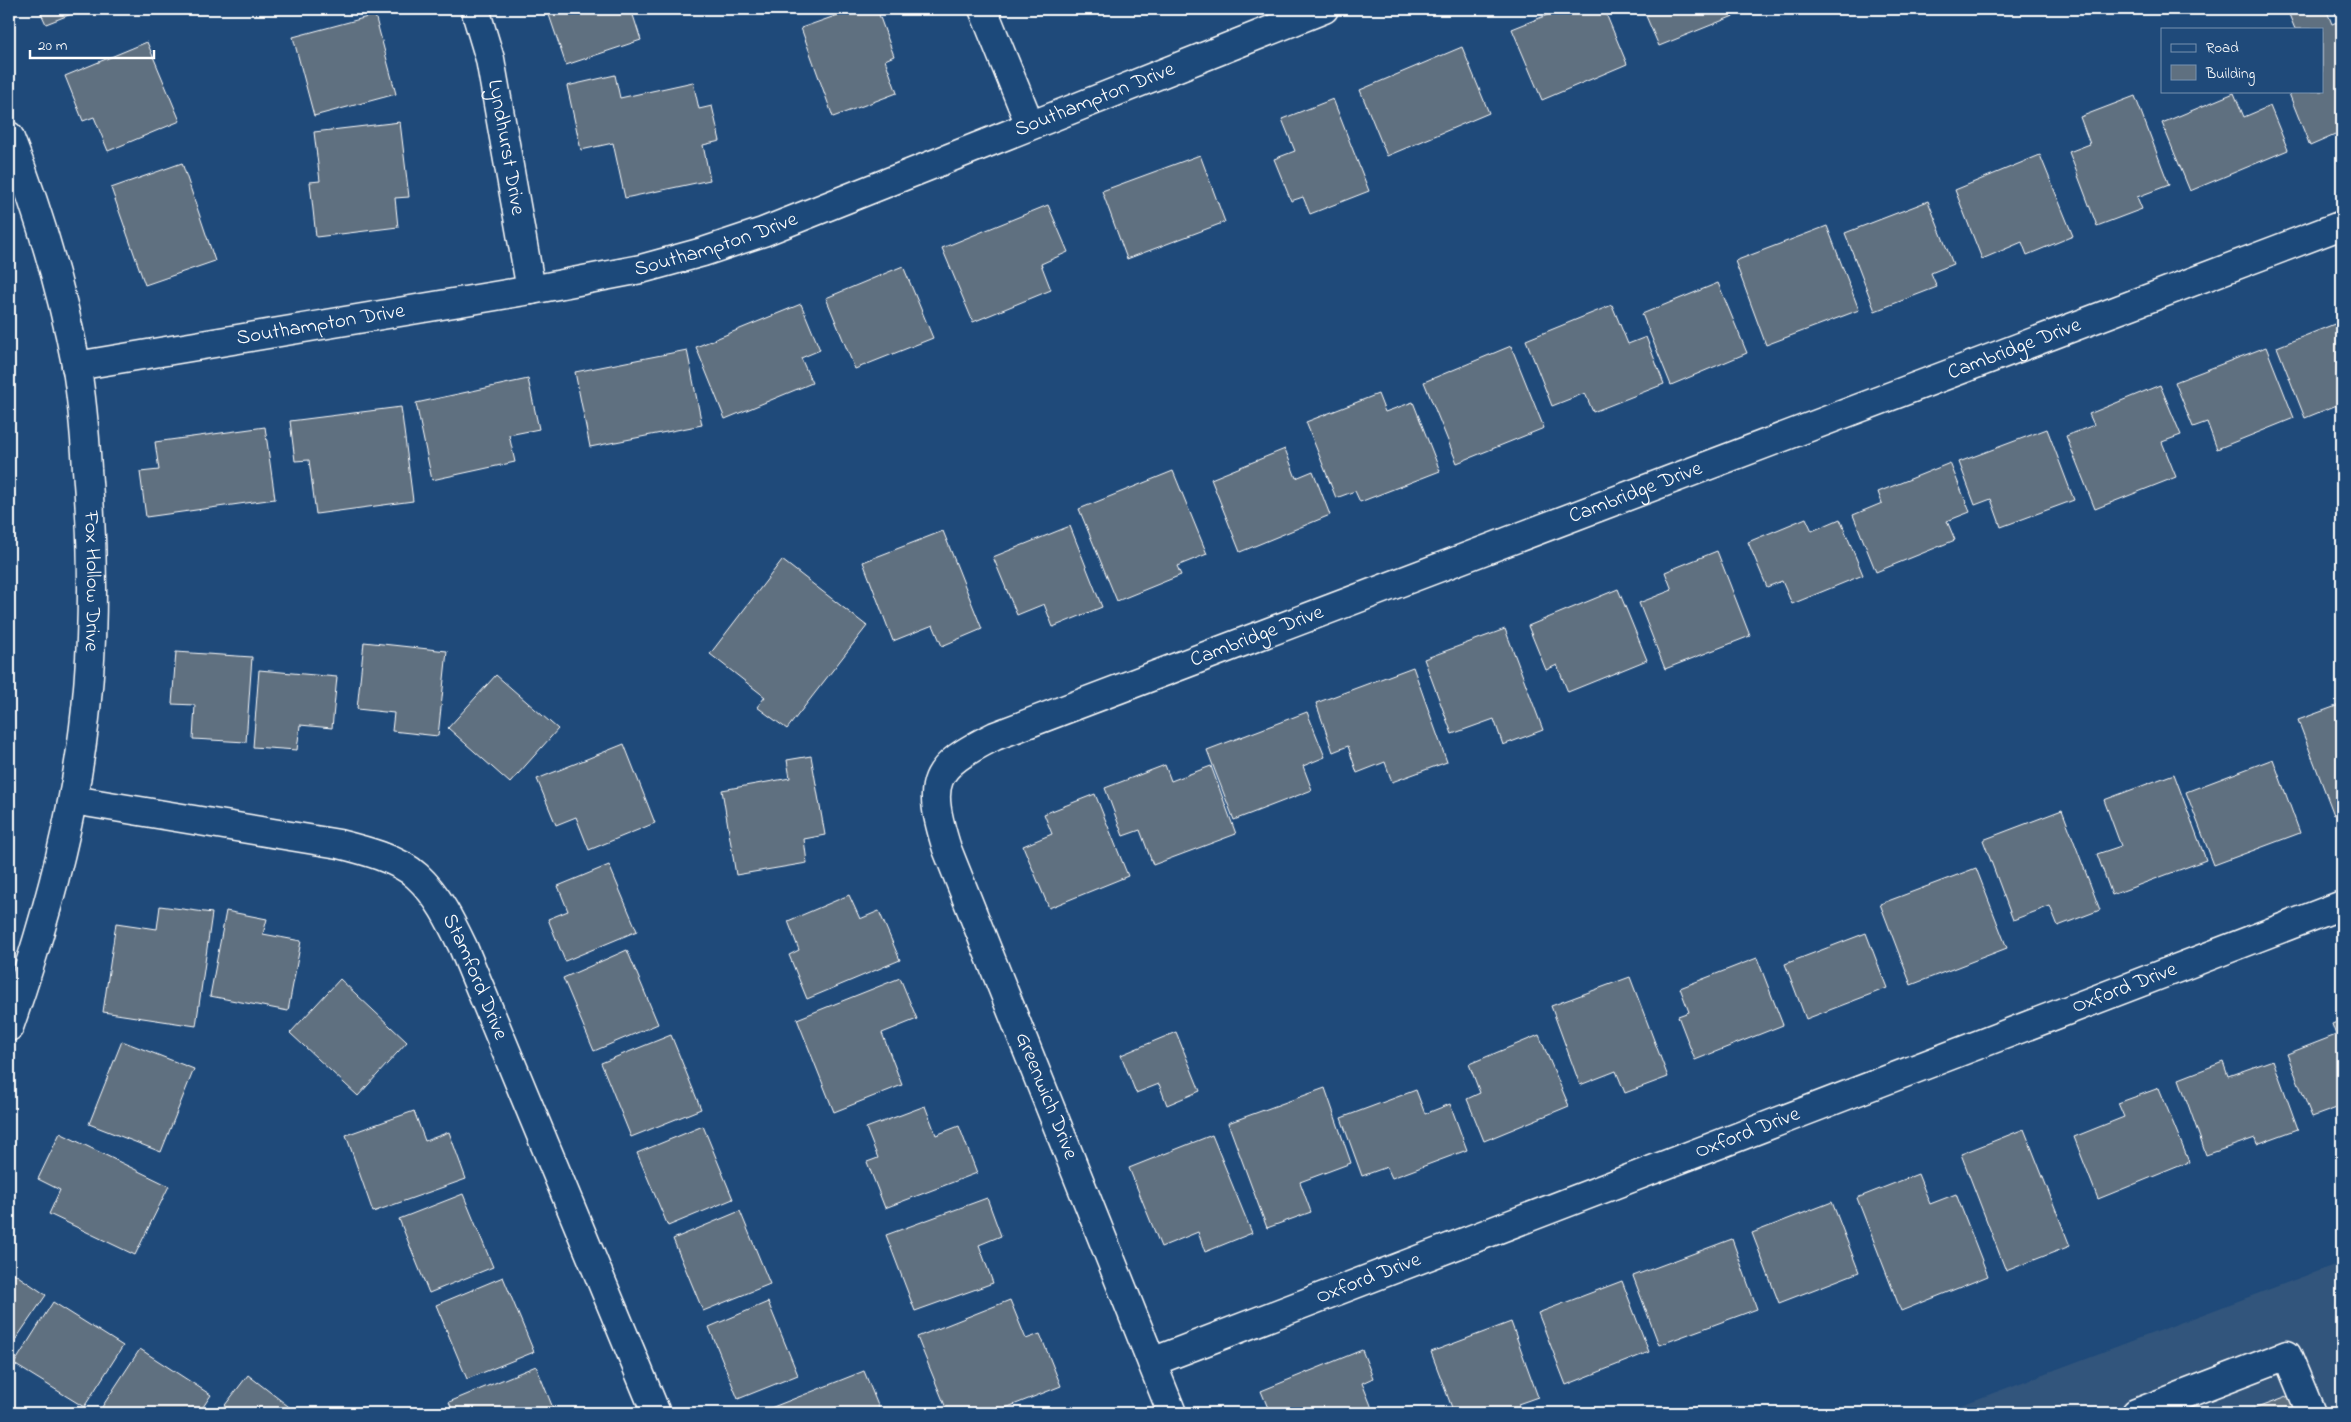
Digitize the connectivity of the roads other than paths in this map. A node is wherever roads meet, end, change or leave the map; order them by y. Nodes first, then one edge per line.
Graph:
1 (475, 9) edge
2 (983, 9) edge
3 (1324, 9) edge
4 (1030, 125) junction
5 (9, 136) edge
6 (2342, 225) edge
7 (531, 290) junction
8 (76, 366) junction
9 (938, 776) joint
10 (73, 800) junction
11 (2342, 905) edge
12 (9, 1027) edge
13 (1152, 1362) junction
14 (656, 1413) edge
15 (1172, 1413) edge
16 (2136, 1413) edge
17 (2311, 1413) edge

1 - 7 street, Lyndhurst Drive
2 - 4 street
3 - 4 street, Southampton Drive
4 - 7 street, Southampton Drive
5 - 8 street, Fox Hollow Drive
6 - 9 street, Cambridge Drive
7 - 8 street, Southampton Drive
8 - 10 street, Fox Hollow Drive
9 - 13 street, Greenwich Drive
10 - 12 street, Fox Hollow Drive
10 - 14 street, Stamford Drive
11 - 13 street, Oxford Drive
13 - 15 street, Greenwich Drive
16 - 17 street

